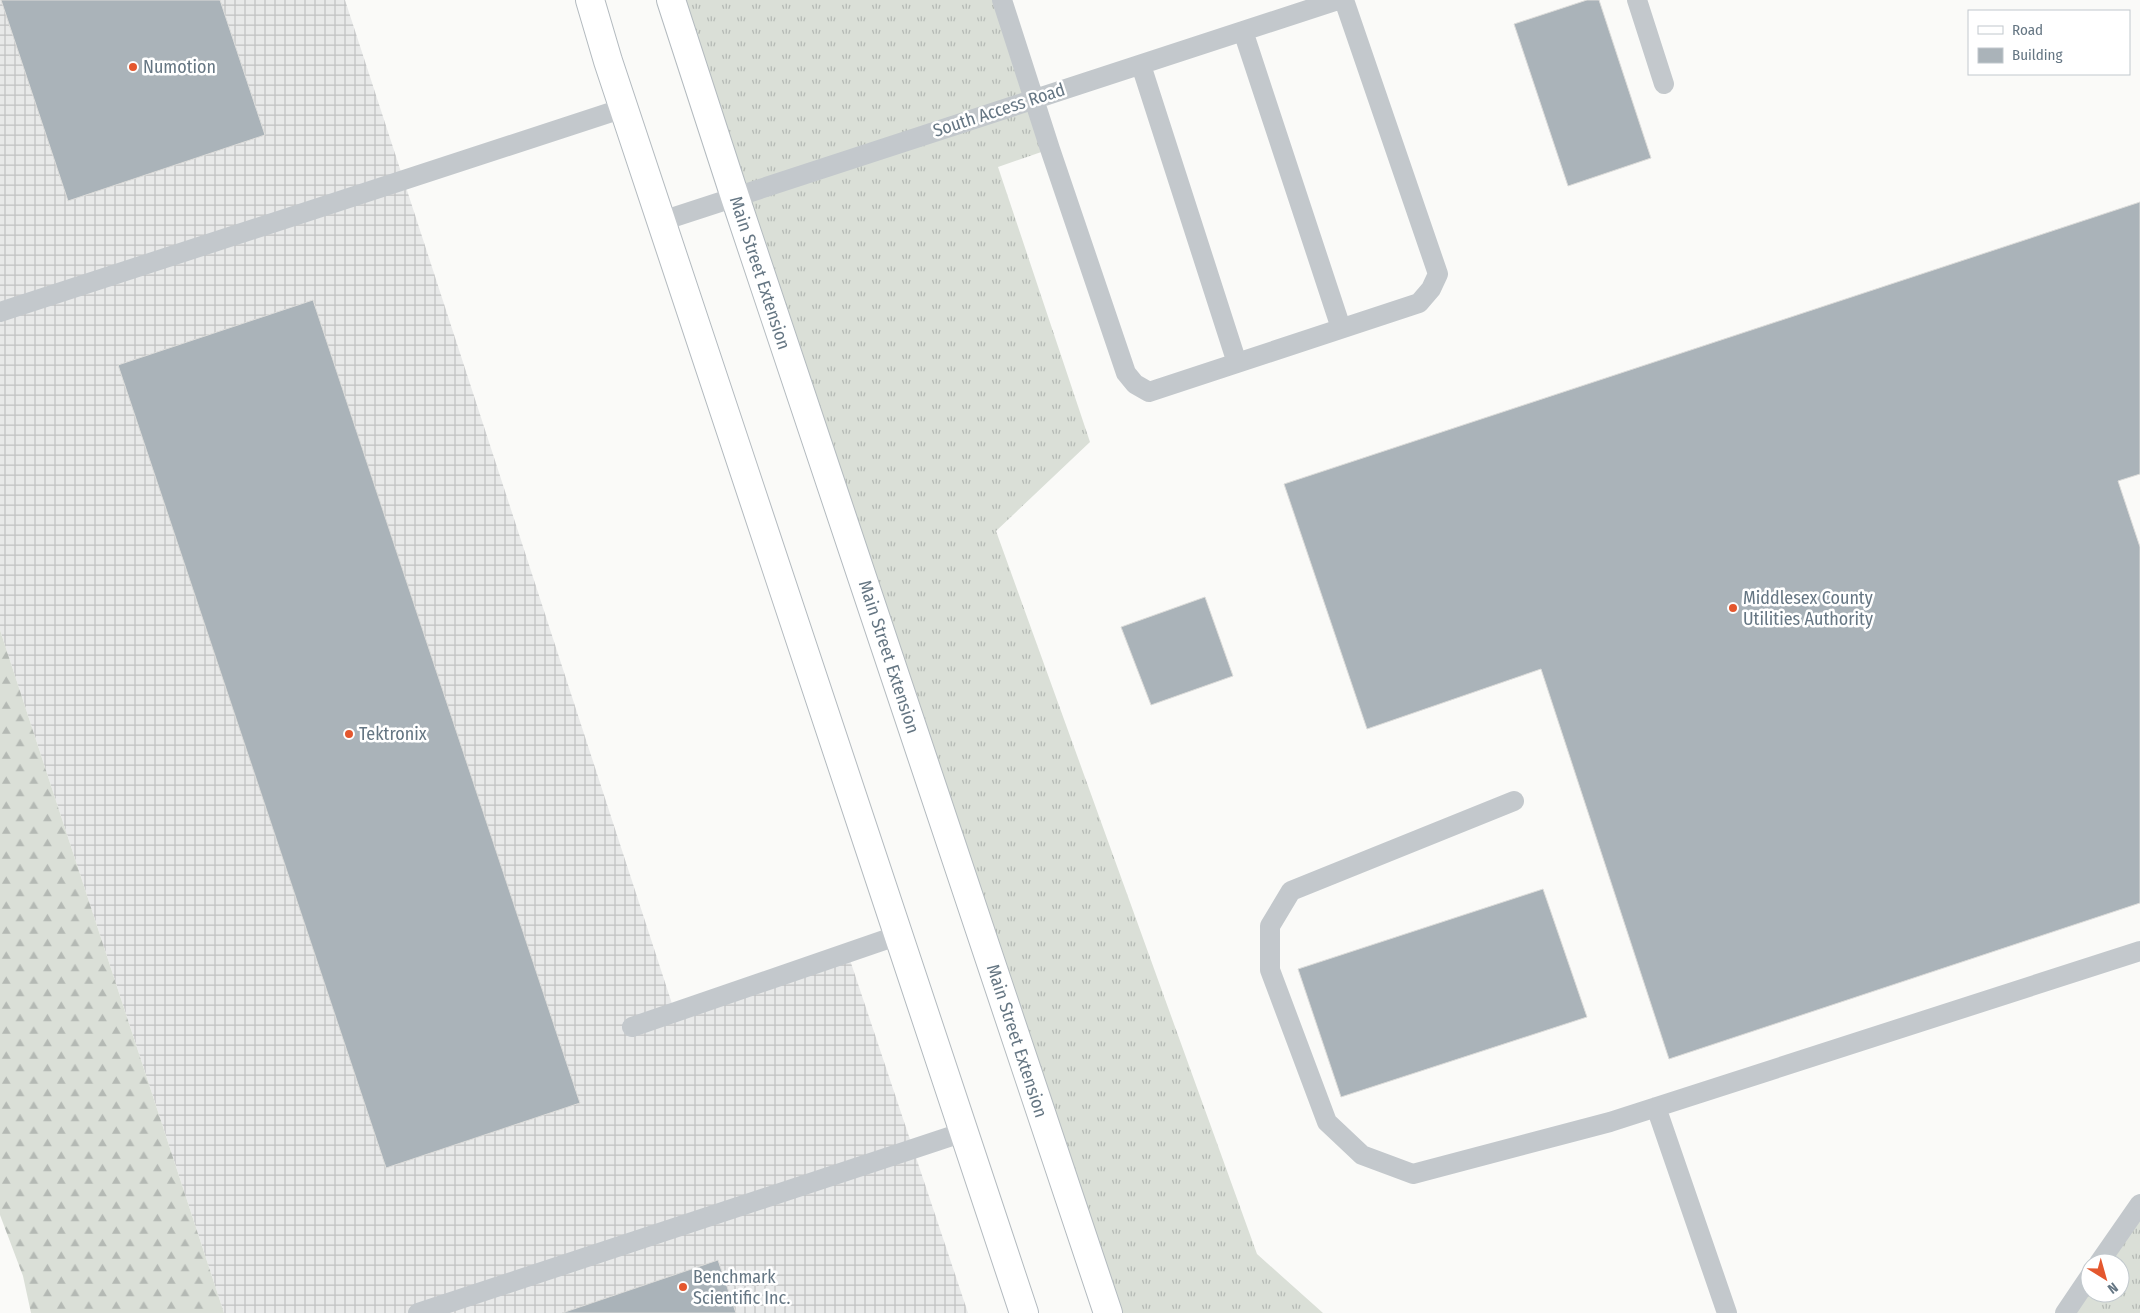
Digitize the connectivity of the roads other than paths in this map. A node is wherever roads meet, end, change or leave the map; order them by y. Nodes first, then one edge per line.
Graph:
1 (590, 0) edge
2 (672, 0) edge
3 (1002, 0) edge
4 (1338, 0) edge
5 (1344, 0) edge
6 (1637, 0) edge
7 (1244, 30) junction
8 (1141, 64) junction
9 (1664, 84) dead end
10 (1034, 99) junction
11 (624, 108) junction
12 (735, 197) junction
13 (662, 221) junction
14 (0, 312) edge
15 (1341, 328) junction
16 (1237, 363) junction
17 (1514, 801) dead end
18 (899, 935) junction
19 (2140, 951) edge
20 (632, 1027) dead end
21 (1656, 1106) junction
22 (964, 1132) junction
23 (2140, 1204) edge
24 (2106, 1253) edge
25 (2080, 1291) edge
26 (418, 1313) edge
27 (1024, 1313) edge
28 (1108, 1313) edge
29 (1726, 1313) edge
30 (2065, 1313) edge

1 - 11 main road
2 - 12 main road, Main Street Extension
3 - 10 lane
4 - 7 lane, South Access Road
5 - 15 lane
6 - 9 lane
7 - 8 lane, South Access Road
7 - 15 lane
8 - 10 lane, South Access Road
8 - 16 lane
10 - 12 lane, South Access Road
10 - 16 lane
11 - 13 main road
11 - 14 lane
12 - 13 lane, South Access Road
12 - 28 main road, Main Street Extension
13 - 18 main road
15 - 16 lane
17 - 21 lane
18 - 20 lane
18 - 22 main road
19 - 21 lane
21 - 29 lane
22 - 26 lane
22 - 27 main road
23 - 24 lane
25 - 30 lane

